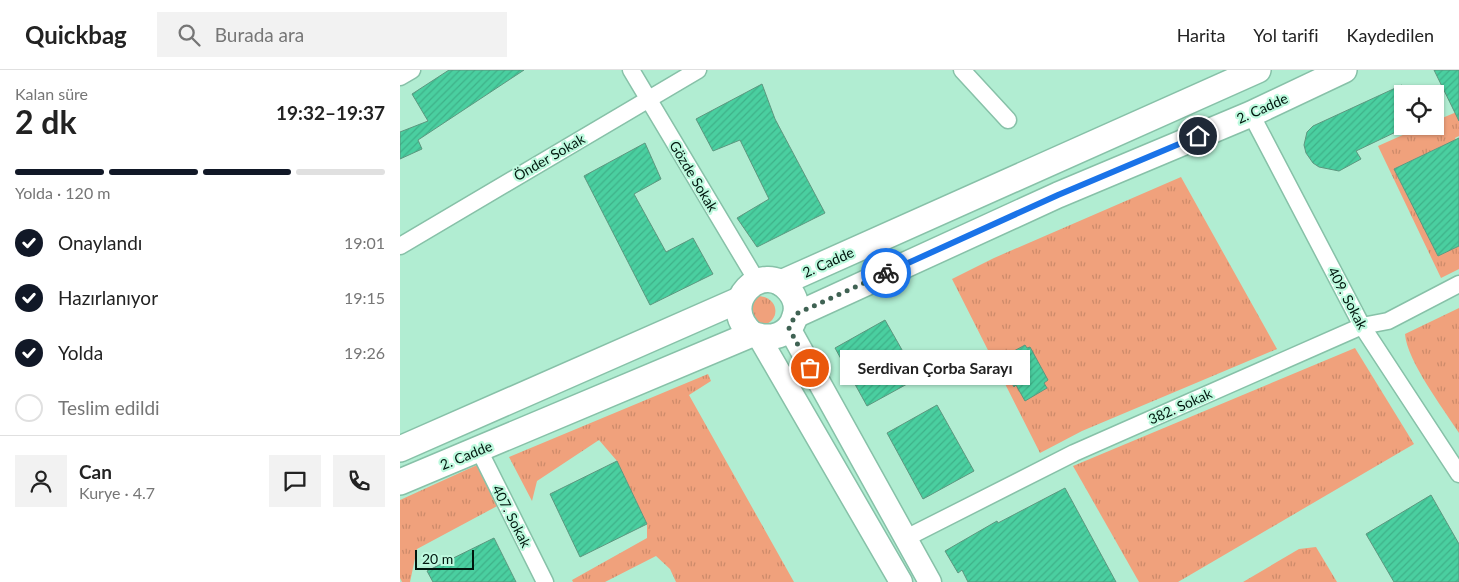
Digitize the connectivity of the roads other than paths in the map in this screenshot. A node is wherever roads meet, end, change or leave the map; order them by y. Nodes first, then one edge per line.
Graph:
1 (412, 70) edge
2 (631, 70) edge
3 (698, 70) edge
4 (962, 70) edge
5 (1344, 70) edge
6 (1243, 73) edge
7 (400, 77) edge
8 (648, 100) junction
9 (1251, 114) junction
10 (1008, 120) dead end
11 (400, 246) edge
12 (769, 282) junction
13 (1459, 284) edge
14 (739, 300) junction
15 (792, 321) junction
16 (1362, 326) junction
17 (756, 335) junction
18 (400, 450) edge
19 (479, 450) junction
20 (1459, 474) edge
21 (400, 482) edge
22 (905, 540) junction
23 (545, 582) edge
24 (901, 582) edge
25 (930, 582) edge

1 - 7 street
2 - 8 street, Gözde Sokak
3 - 8 street, Önder Sokak
4 - 10 street
5 - 9 main road, 2. Cadde
6 - 12 main road, 2. Cadde
8 - 11 street, Önder Sokak
8 - 12 street, Gözde Sokak
9 - 15 main road, 2. Cadde
9 - 16 street, 409. Sokak
12 - 14 main road, 2. Cadde
12 - 15 main road, 2. Cadde
13 - 16 street, 382. Sokak
14 - 17 main road
14 - 18 main road, 2. Cadde
15 - 17 main road, 2. Cadde
15 - 22 main road
16 - 20 street, 409. Sokak
16 - 22 street, 382. Sokak
17 - 19 main road, 2. Cadde
17 - 24 main road
19 - 21 main road, 2. Cadde
19 - 23 street, 407. Sokak
22 - 25 main road

